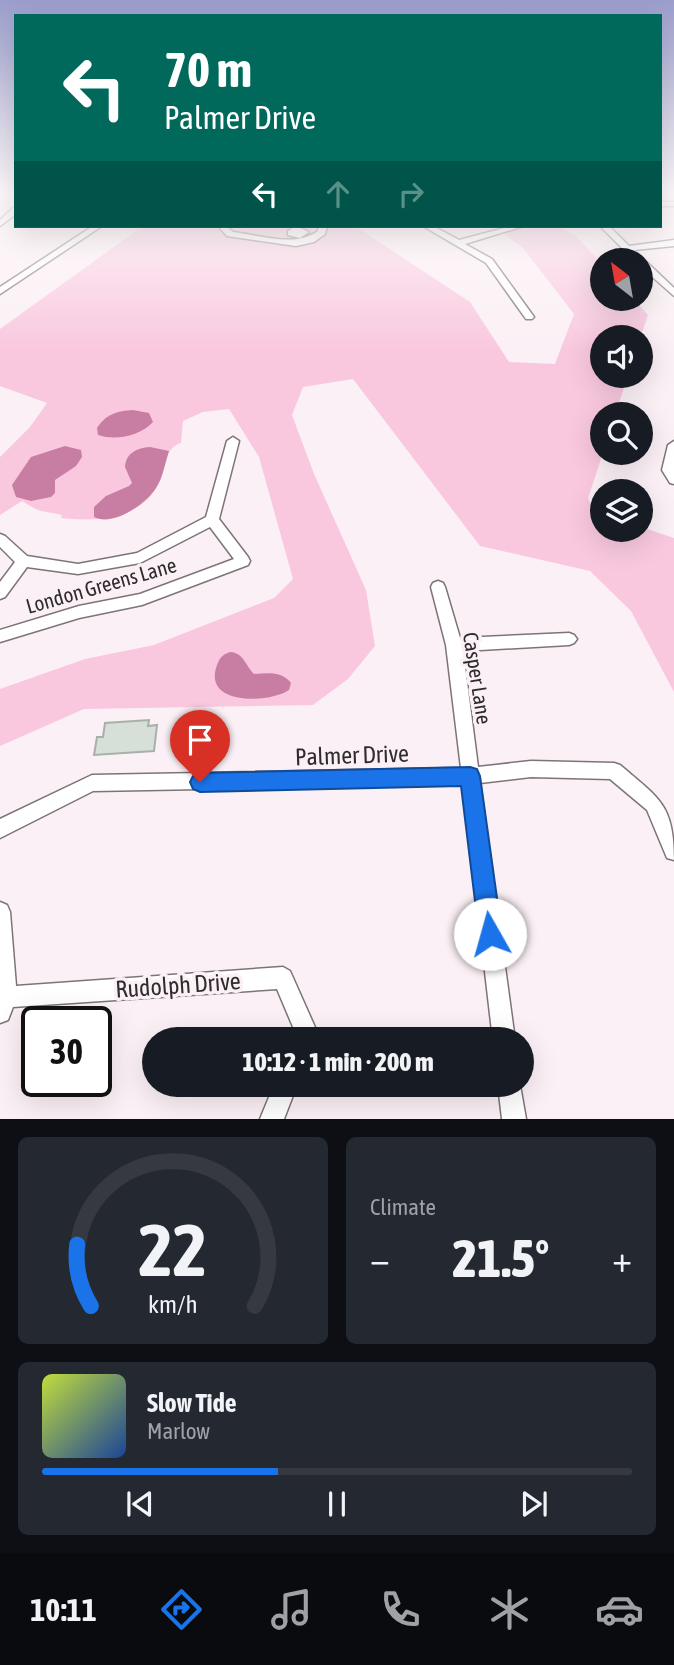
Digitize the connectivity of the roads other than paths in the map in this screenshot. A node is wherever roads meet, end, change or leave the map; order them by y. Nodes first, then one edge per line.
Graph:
1 (68, 246) edge
2 (464, 246) edge
3 (645, 246) edge
4 (629, 248) edge
5 (653, 271) edge
6 (0, 291) edge
7 (674, 292) edge
8 (529, 317) dead end
9 (233, 442) dead end
10 (674, 445) edge
11 (674, 480) edge
12 (212, 520) junction
13 (0, 539) edge
14 (23, 561) junction
15 (438, 587) dead end
16 (0, 593) edge
17 (0, 636) edge
18 (569, 639) dead end
19 (454, 645) junction
20 (470, 776) junction
21 (0, 829) edge
22 (674, 851) edge
23 (0, 912) edge
24 (3, 1005) edge
25 (304, 1027) edge
26 (502, 1027) edge
27 (281, 1097) edge
28 (511, 1097) edge
29 (272, 1119) edge
30 (514, 1119) edge

1 - 6 street
2 - 8 street
3 - 4 street
5 - 7 street
9 - 12 street
10 - 11 street
12 - 14 street
12 - 17 street, London Greens Lane
13 - 14 street
14 - 16 street, London Greens Lane
15 - 19 street, Casper Lane
18 - 19 street
19 - 20 street, Casper Lane
20 - 21 street, Palmer Drive
20 - 22 street, Palmer Drive
20 - 26 street, Casper Lane
23 - 24 street
24 - 25 street, Rudolph Drive
27 - 29 street
28 - 30 street

